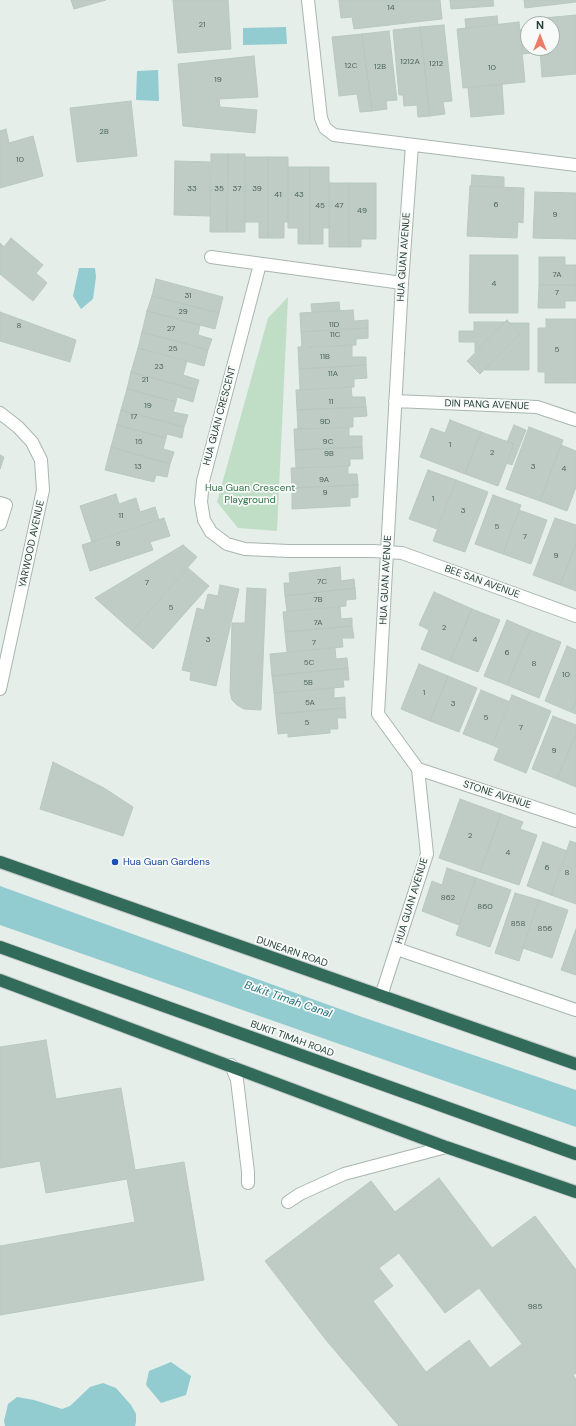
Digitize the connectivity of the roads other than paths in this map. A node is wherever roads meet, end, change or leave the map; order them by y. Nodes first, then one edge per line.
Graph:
1 (308, 0) edge
2 (412, 145) junction
3 (576, 165) edge
4 (211, 257) dead end
5 (260, 264) junction
6 (402, 283) junction
7 (395, 401) junction
8 (0, 413) edge
9 (576, 420) edge
10 (0, 503) edge
11 (0, 524) edge
12 (388, 552) junction
13 (576, 616) edge
14 (0, 689) edge
15 (418, 769) junction
16 (576, 821) edge
17 (0, 862) edge
18 (0, 947) edge
19 (397, 949) junction
20 (0, 980) edge
21 (381, 996) junction
22 (576, 1010) edge
23 (576, 1064) edge
24 (231, 1065) junction
25 (446, 1147) junction
26 (576, 1154) edge
27 (248, 1183) dead end
28 (576, 1192) edge
29 (288, 1202) dead end

1 - 2 street
2 - 3 street
2 - 6 street, HUA GUAN AVENUE
4 - 5 street
5 - 6 street
5 - 12 street, HUA GUAN CRESCENT
6 - 7 street, HUA GUAN AVENUE
7 - 9 street, DIN PANG AVENUE
7 - 12 street, HUA GUAN AVENUE
8 - 14 street, YARWOOD AVENUE
10 - 11 street
12 - 13 street, BEE SAN AVENUE
12 - 15 street, HUA GUAN AVENUE
15 - 16 street, STONE AVENUE
15 - 19 street, HUA GUAN AVENUE
17 - 21 highway, DUNEARN ROAD
18 - 26 highway, BUKIT TIMAH ROAD
19 - 21 street, HUA GUAN AVENUE
19 - 22 street
20 - 24 highway
21 - 23 highway, DUNEARN ROAD
24 - 25 highway
24 - 27 street
25 - 28 highway
25 - 29 street

